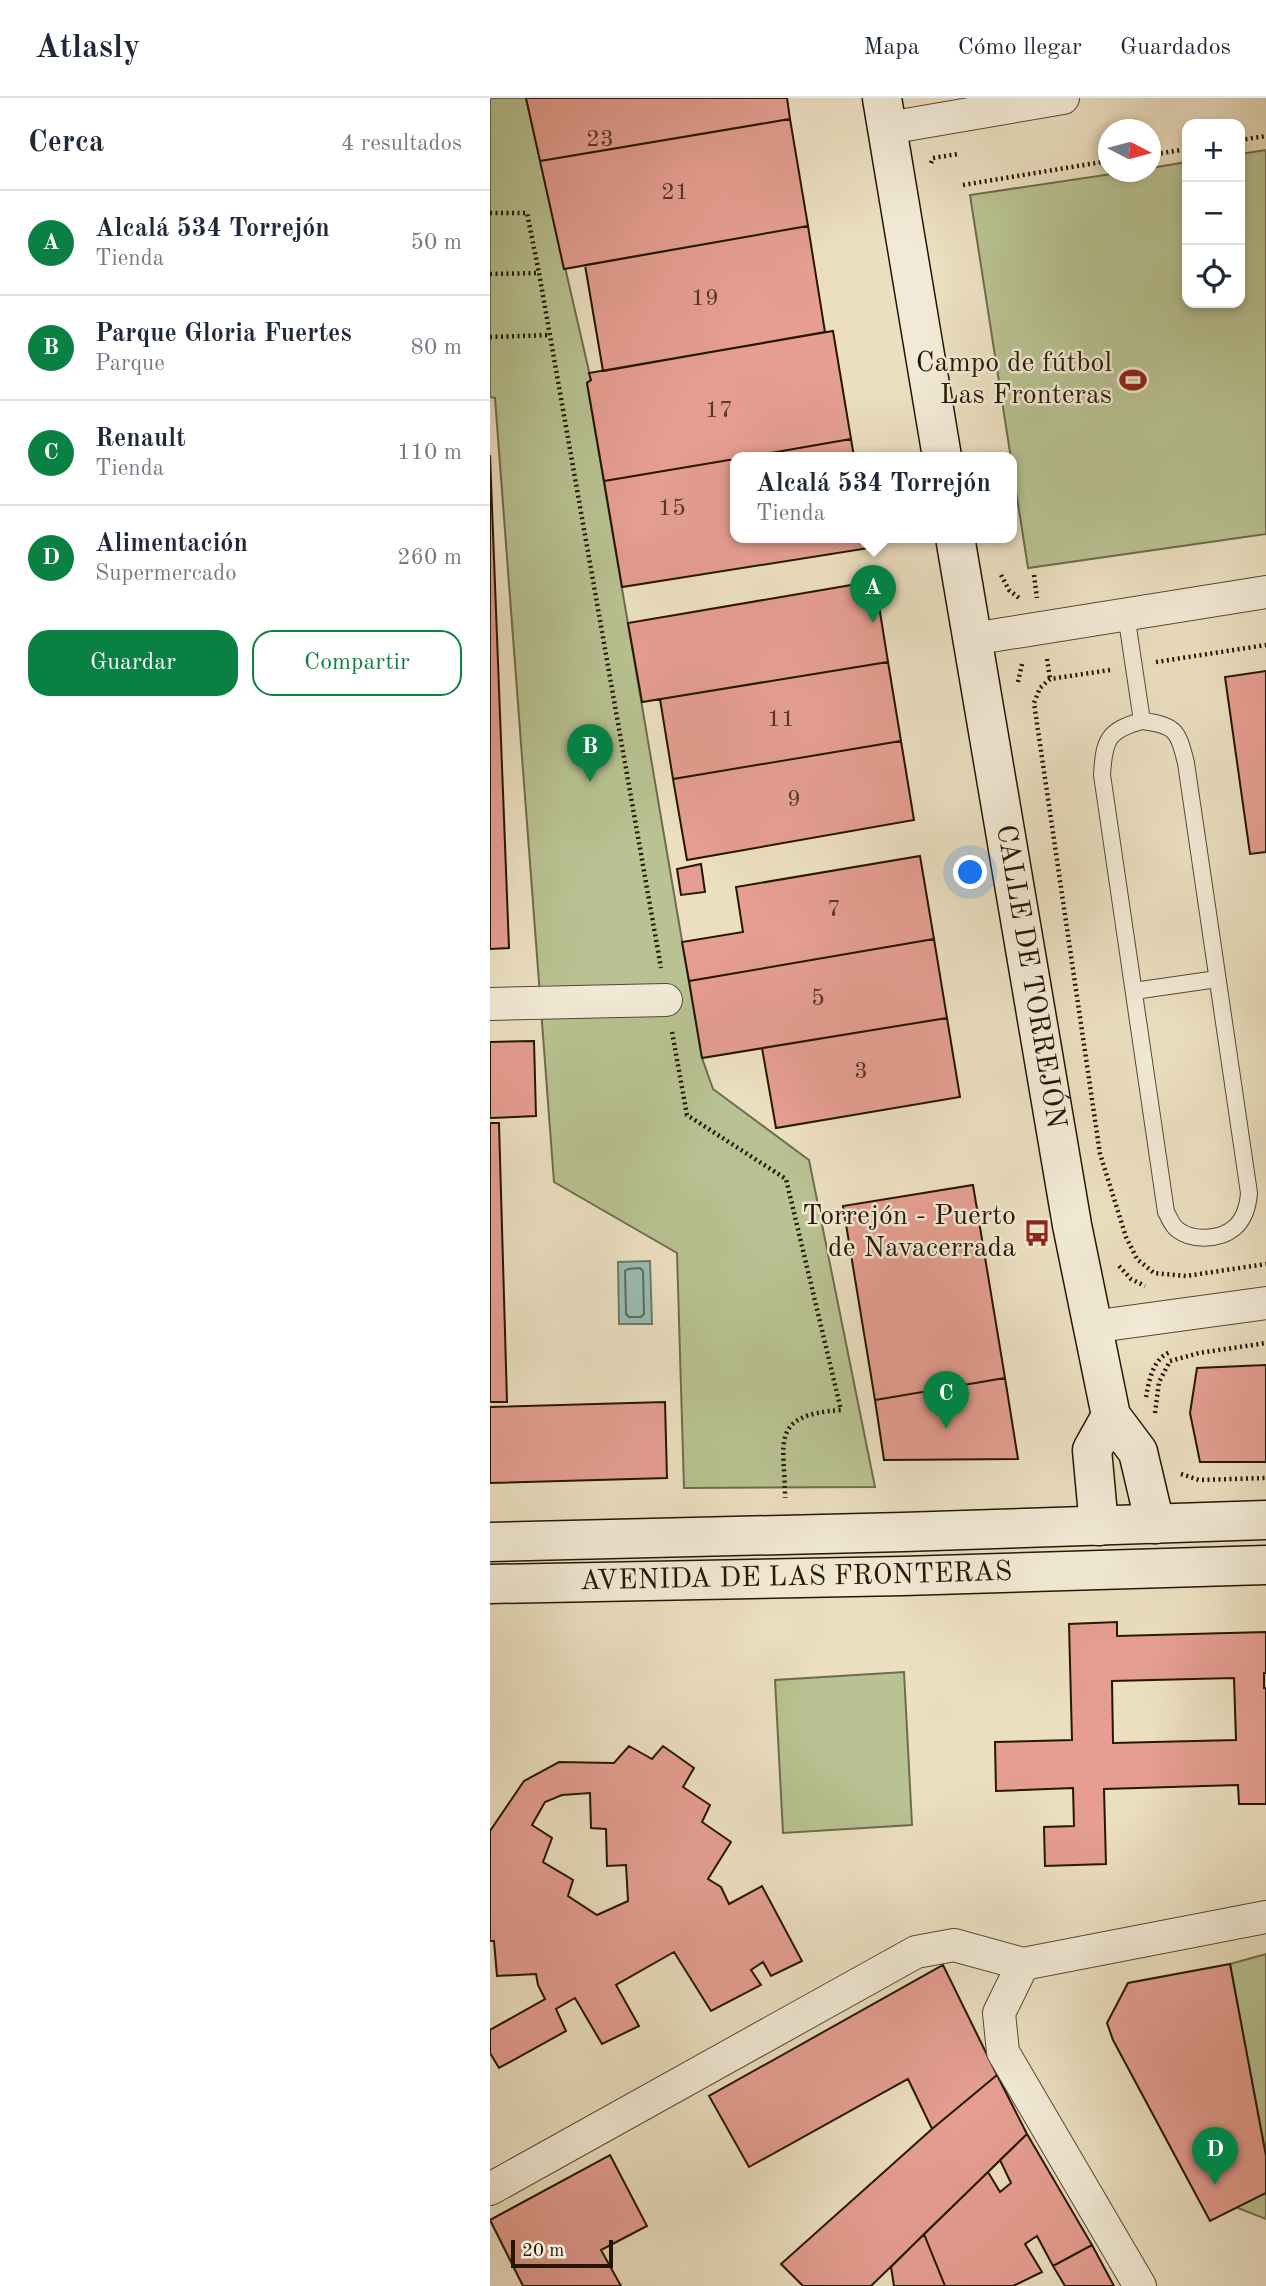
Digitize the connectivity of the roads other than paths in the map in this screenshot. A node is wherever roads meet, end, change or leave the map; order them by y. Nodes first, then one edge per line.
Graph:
1 (1063, 98) edge
2 (1027, 101) edge
3 (885, 113) edge
4 (941, 452) edge
5 (956, 543) edge
6 (1266, 592) edge
7 (1126, 614) junction
8 (972, 639) junction
9 (1142, 721) junction
10 (1217, 979) junction
11 (1134, 991) junction
12 (666, 1000) road end
13 (490, 1004) edge
14 (1266, 1303) edge
15 (1091, 1327) junction
16 (1109, 1410) junction
17 (1266, 1520) edge
18 (1099, 1526) junction
19 (490, 1542) edge
20 (1136, 1553) junction
21 (1266, 1565) edge
22 (490, 1584) edge
23 (1266, 1917) edge
24 (1023, 1964) junction
25 (490, 2189) edge
26 (1140, 2286) edge

1 - 2 street
2 - 3 street
3 - 4 main road
5 - 8 main road, CALLE DE TORREJÓN
6 - 7 street
7 - 8 street
7 - 9 lane
8 - 15 main road, CALLE DE TORREJÓN
9 - 10 lane
9 - 11 lane
10 - 11 lane
10 - 11 lane
12 - 13 street
14 - 15 street
15 - 16 main road, CALLE DE TORREJÓN
16 - 18 main road
16 - 20 main road, CALLE DE TORREJÓN
17 - 20 main road, AVENIDA DE LAS FRONTERAS
18 - 19 main road, AVENIDA DE LAS FRONTERAS
18 - 20 main road
20 - 21 main road, AVENIDA DE LAS FRONTERAS
20 - 22 main road, AVENIDA DE LAS FRONTERAS
23 - 24 street
24 - 25 street
24 - 26 street

